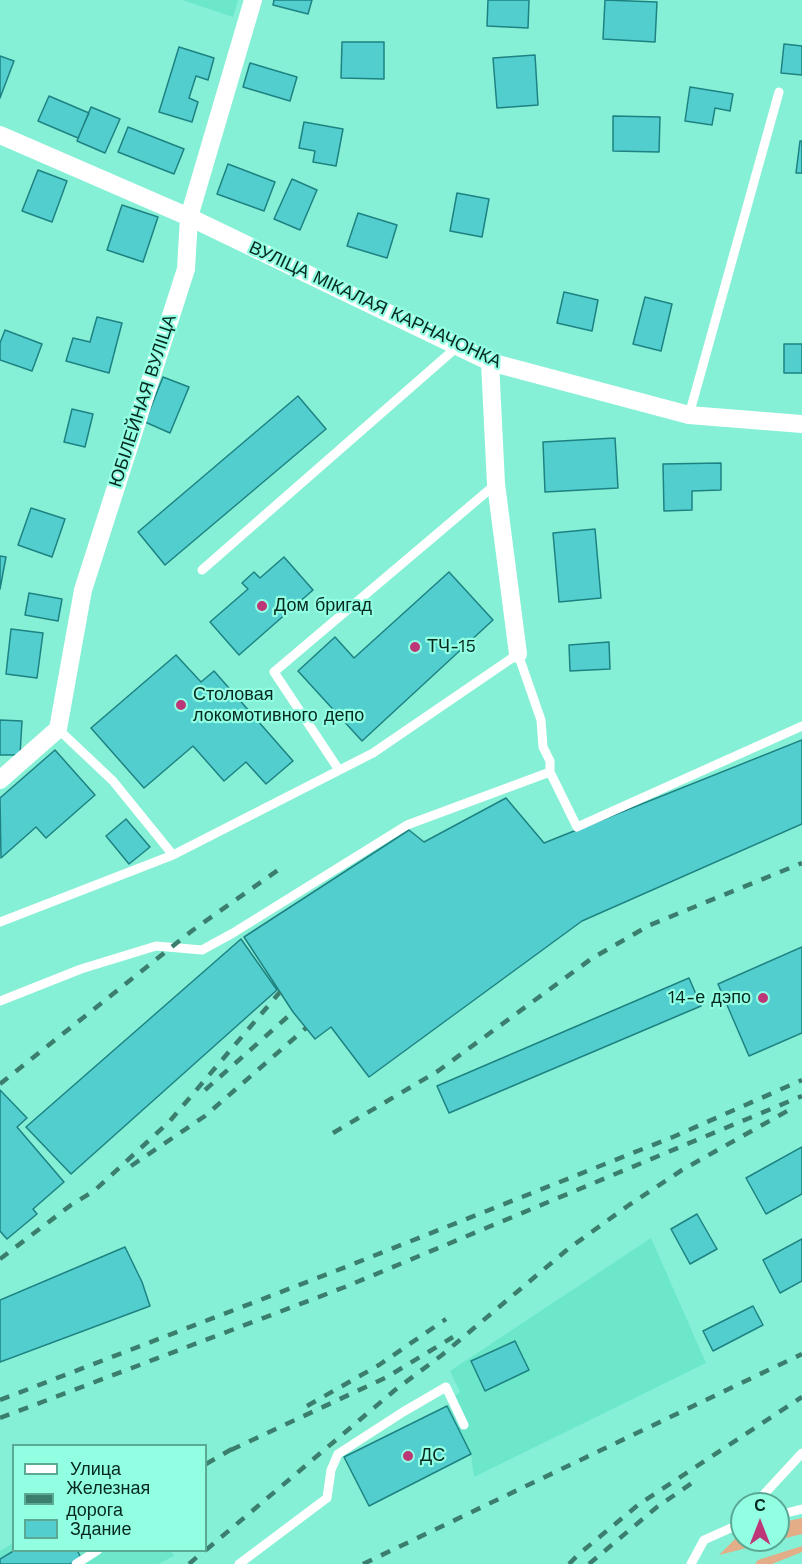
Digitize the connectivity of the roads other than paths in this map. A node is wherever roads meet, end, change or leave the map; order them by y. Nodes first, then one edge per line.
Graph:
1 (253, 0) edge
2 (779, 92) dead end
3 (0, 135) edge
4 (189, 217) junction
5 (457, 347) junction
6 (490, 362) junction
7 (689, 415) junction
8 (802, 424) edge
9 (496, 484) junction
10 (202, 570) dead end
11 (518, 654) junction
12 (802, 726) edge
13 (58, 729) junction
14 (339, 770) junction
15 (550, 772) junction
16 (0, 780) edge
17 (173, 855) junction
18 (0, 922) edge
19 (0, 1001) edge
20 (464, 1425) dead end
21 (802, 1453) edge
22 (766, 1492) edge
23 (730, 1527) edge
24 (96, 1552) edge
25 (76, 1564) edge
26 (240, 1564) edge
27 (691, 1564) edge

1 - 4 street, ЮБІЛЕЙНАЯ ВУЛІЦА
2 - 7 lane
3 - 4 street, ВУЛІЦА МІКАЛАЯ КАРНАЧОНКА
4 - 5 street, ВУЛІЦА МІКАЛАЯ КАРНАЧОНКА
4 - 13 street, ЮБІЛЕЙНАЯ ВУЛІЦА
5 - 6 street, ВУЛІЦА МІКАЛАЯ КАРНАЧОНКА
5 - 10 lane
6 - 7 street, ВУЛІЦА МІКАЛАЯ КАРНАЧОНКА
6 - 9 street
7 - 8 street, ВУЛІЦА МІКАЛАЯ КАРНАЧОНКА
9 - 11 street
9 - 14 lane
11 - 14 lane
11 - 15 lane
12 - 15 lane
13 - 16 street
13 - 17 lane
14 - 17 lane
15 - 19 lane
17 - 18 lane
20 - 26 lane
21 - 22 lane
23 - 27 lane
24 - 25 lane

